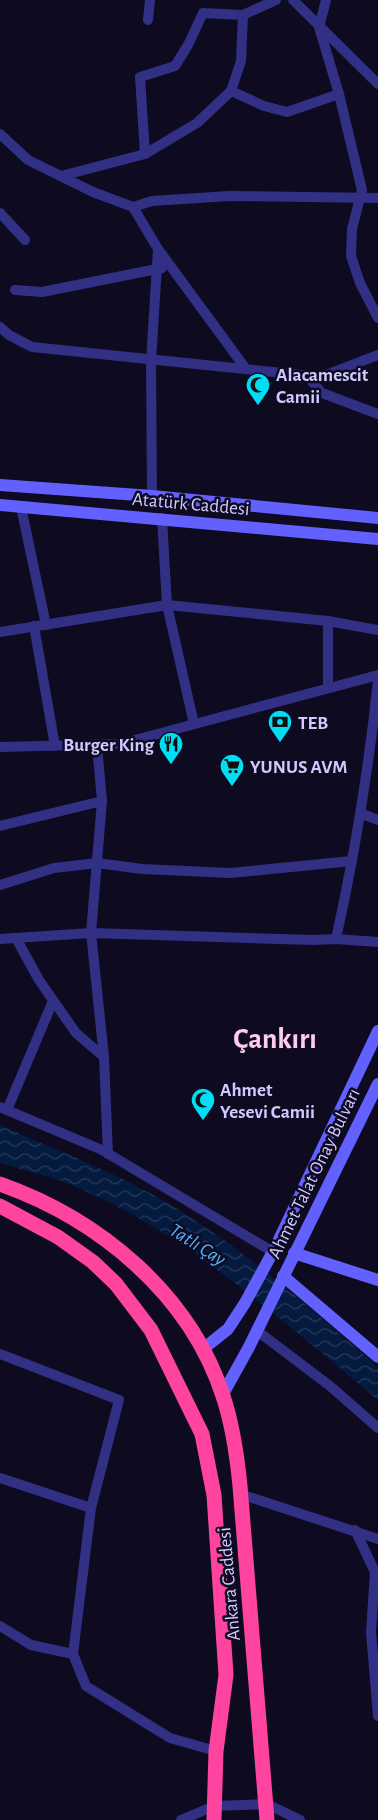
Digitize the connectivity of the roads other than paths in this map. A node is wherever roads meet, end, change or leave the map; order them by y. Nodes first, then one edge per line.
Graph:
1 (150, 0) edge
2 (276, 0) edge
3 (293, 0) edge
4 (326, 0) edge
5 (243, 15) junction
6 (148, 20) dead end
7 (319, 27) junction
8 (378, 84) edge
9 (231, 91) junction
10 (339, 94) junction
11 (0, 134) edge
12 (145, 154) junction
13 (61, 176) junction
14 (361, 198) junction
15 (378, 198) edge
16 (133, 207) junction
17 (0, 214) edge
18 (25, 240) dead end
19 (158, 249) junction
20 (171, 266) junction
21 (157, 269) junction
22 (15, 290) dead end
23 (378, 318) edge
24 (0, 327) edge
25 (378, 355) edge
26 (151, 360) junction
27 (246, 369) junction
28 (306, 375) junction
29 (378, 414) edge
30 (0, 485) edge
31 (152, 496) junction
32 (0, 506) edge
33 (21, 507) junction
34 (162, 518) junction
35 (378, 518) edge
36 (378, 539) edge
37 (168, 605) junction
38 (328, 621) junction
39 (46, 625) junction
40 (34, 626) junction
41 (378, 630) edge
42 (0, 632) edge
43 (378, 675) edge
44 (378, 680) edge
45 (328, 688) junction
46 (376, 723) edge
47 (194, 724) junction
48 (97, 745) junction
49 (55, 746) junction
50 (0, 747) edge
51 (102, 801) junction
52 (360, 813) junction
53 (378, 820) edge
54 (0, 826) edge
55 (352, 861) junction
56 (97, 863) junction
57 (0, 885) edge
58 (91, 933) junction
59 (16, 938) junction
60 (0, 939) edge
61 (336, 939) junction
62 (378, 942) edge
63 (53, 1001) junction
64 (378, 1031) edge
65 (104, 1057) junction
66 (378, 1084) edge
67 (3, 1109) edge
68 (108, 1154) junction
69 (0, 1184) edge
70 (0, 1206) edge
71 (273, 1252) junction
72 (294, 1254) junction
73 (282, 1277) junction
74 (378, 1280) edge
75 (259, 1325) junction
76 (203, 1349) junction
77 (0, 1354) edge
78 (378, 1357) edge
79 (223, 1394) junction
80 (378, 1428) edge
81 (0, 1478) edge
82 (240, 1494) junction
83 (91, 1508) junction
84 (355, 1530) junction
85 (378, 1539) edge
86 (0, 1626) edge
87 (73, 1654) junction
88 (378, 1716) edge
89 (216, 1751) junction
90 (267, 1804) junction
91 (214, 1813) edge
92 (181, 1820) edge
93 (267, 1820) edge
94 (300, 1820) edge

1 - 6 street
2 - 5 street
3 - 7 street
4 - 7 street
5 - 9 street
5 - 12 street
7 - 8 street
7 - 10 street
9 - 10 street
9 - 12 street
10 - 14 street
11 - 13 street
12 - 13 street
13 - 16 street
14 - 15 street
14 - 16 street
14 - 23 street
16 - 19 street
17 - 18 street
19 - 20 street
19 - 21 street
20 - 21 street
20 - 27 street
21 - 22 street
21 - 26 street
24 - 26 street
25 - 28 street
26 - 27 street
26 - 31 street
27 - 28 street
28 - 29 street
30 - 31 main road, Atatürk Caddesi
31 - 35 main road, Atatürk Caddesi
32 - 33 main road, Atatürk Caddesi
33 - 34 main road, Atatürk Caddesi
33 - 39 street
34 - 36 main road, Atatürk Caddesi
34 - 37 street
37 - 38 street
37 - 39 street
37 - 47 street
38 - 41 street
38 - 45 street
39 - 40 street
40 - 42 street
40 - 49 street
43 - 45 street
44 - 46 street
45 - 47 street
46 - 52 street
47 - 48 street
48 - 49 street
48 - 51 street
49 - 50 street
51 - 54 street
51 - 56 street
52 - 53 street
52 - 55 street
55 - 56 street
55 - 61 street
56 - 57 street
56 - 58 street
58 - 59 street
58 - 61 street
58 - 65 street
59 - 60 street
59 - 63 street
61 - 62 street
63 - 65 street
63 - 67 street
64 - 71 main road, Ahmet Talat Onay Bulvarı
65 - 68 street
66 - 72 main road, Ahmet Talat Onay Bulvarı
67 - 68 street
68 - 71 street
69 - 76 highway, Ankara Caddesi
70 - 89 highway
71 - 76 main road, Ahmet Talat Onay Bulvarı
72 - 73 main road, Ahmet Talat Onay Bulvarı
72 - 74 main road
73 - 75 main road, Ahmet Talat Onay Bulvarı
73 - 78 main road
75 - 79 main road
75 - 80 street
76 - 79 highway, Ankara Caddesi
77 - 83 street
79 - 82 highway, Ankara Caddesi
81 - 83 street
82 - 84 street
82 - 90 highway, Ankara Caddesi
83 - 87 street
84 - 85 street
84 - 88 street
86 - 87 street
87 - 89 street
89 - 91 highway
90 - 91 street
90 - 93 highway, Ankara Caddesi
90 - 94 street
91 - 92 street

